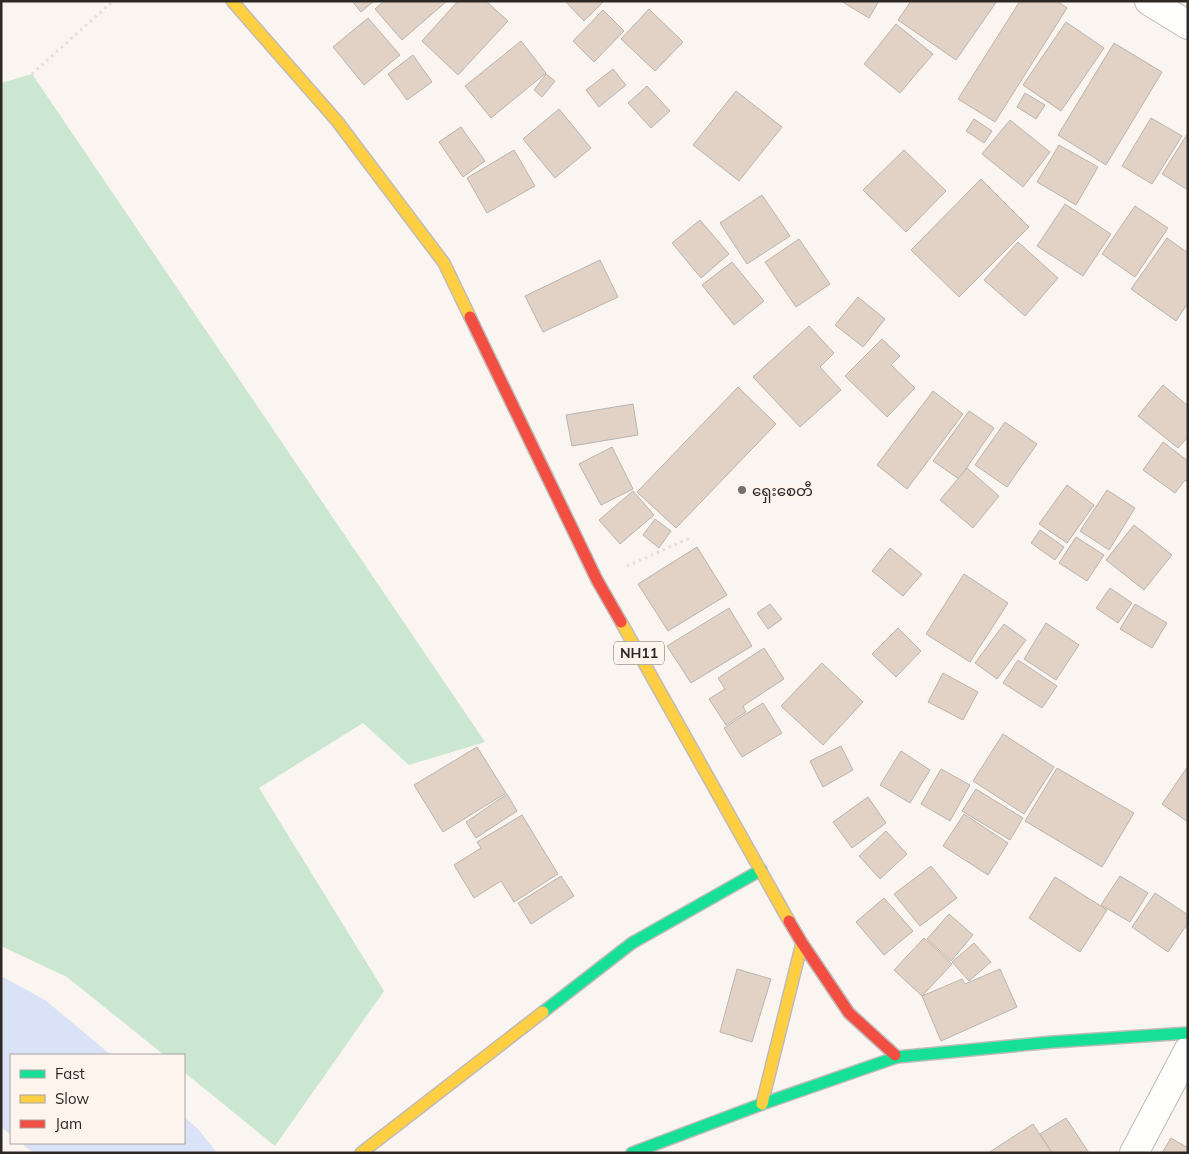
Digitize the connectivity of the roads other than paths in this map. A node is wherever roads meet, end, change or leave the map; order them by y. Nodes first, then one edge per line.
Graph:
1 (232, 1) edge
2 (1149, 1) edge
3 (1188, 25) edge
4 (761, 870) junction
5 (802, 943) junction
6 (1188, 1033) edge
7 (1188, 1051) edge
8 (897, 1057) junction
9 (762, 1104) junction
10 (361, 1153) edge
11 (632, 1153) edge
12 (1134, 1153) edge

1 - 4 main road, NH11
2 - 3 street
4 - 5 main road, NH11
4 - 10 main road
5 - 8 main road, NH11
5 - 9 main road
6 - 8 main road
7 - 12 street
8 - 9 main road
9 - 11 main road

